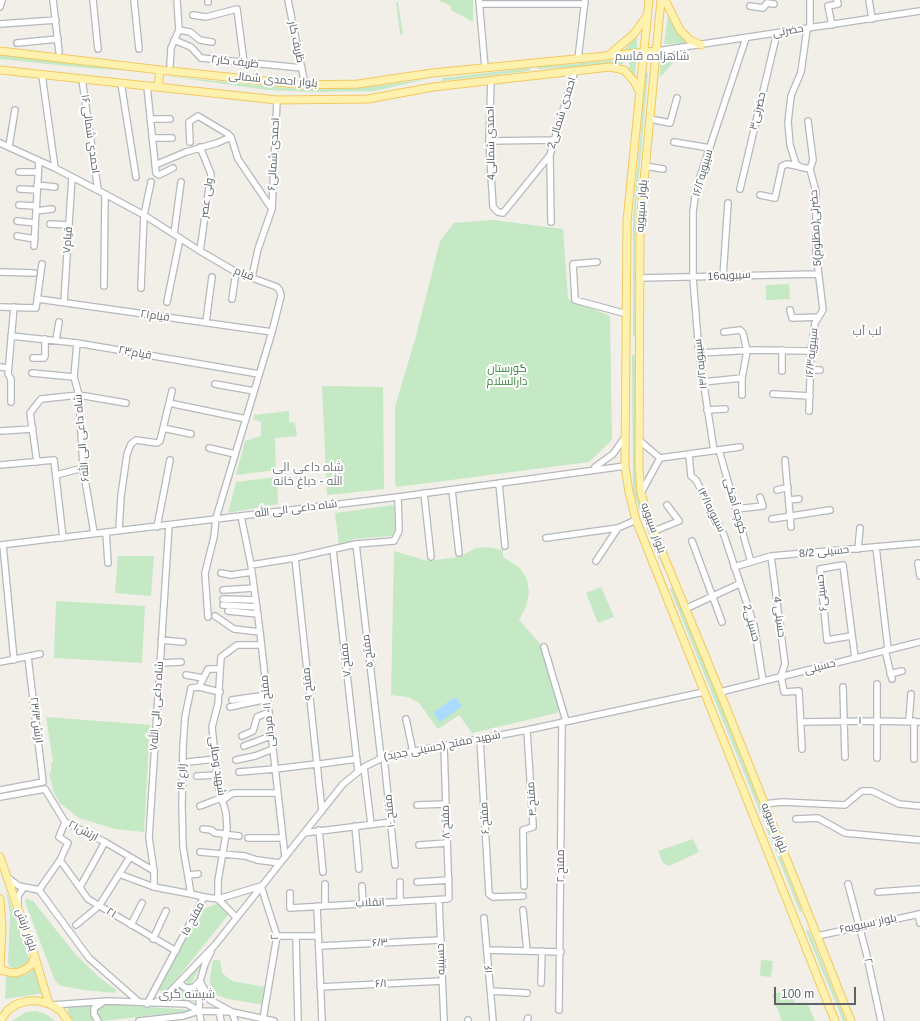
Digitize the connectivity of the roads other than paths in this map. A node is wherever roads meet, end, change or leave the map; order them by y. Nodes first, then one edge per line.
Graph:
1 (2, 0) edge
2 (54, 0) edge
3 (93, 0) edge
4 (134, 0) edge
5 (177, 0) edge
6 (288, 0) edge
7 (648, 0) edge
8 (661, 0) edge
9 (665, 0) edge
10 (810, 0) edge
11 (837, 0) edge
12 (869, 0) edge
13 (480, 2) edge
14 (585, 2) edge
15 (774, 4) dead end
16 (750, 6) dead end
17 (0, 7) edge
18 (920, 11) edge
19 (193, 15) dead end
20 (647, 17) junction
21 (872, 19) junction
22 (56, 20) junction
23 (0, 24) edge
24 (832, 25) junction
25 (808, 28) junction
26 (179, 30) junction
27 (777, 33) junction
28 (746, 38) junction
29 (58, 40) junction
30 (174, 40) junction
31 (212, 42) dead end
32 (17, 43) dead end
33 (701, 45) junction
34 (98, 49) dead end
35 (139, 49) dead end
36 (0, 51) edge
37 (656, 51) junction
38 (59, 52) dead end
39 (642, 53) junction
40 (609, 55) junction
41 (578, 59) junction
42 (244, 63) junction
43 (170, 65) dead end
44 (302, 68) junction
45 (485, 68) junction
46 (0, 70) edge
47 (160, 70) junction
48 (575, 70) junction
49 (432, 73) junction
50 (42, 75) junction
51 (82, 79) junction
52 (491, 80) junction
53 (121, 83) junction
54 (305, 85) junction
55 (147, 86) junction
56 (158, 87) junction
57 (433, 87) junction
58 (639, 91) junction
59 (677, 98) dead end
60 (277, 100) junction
61 (15, 110) dead end
62 (150, 119) junction
63 (170, 119) dead end
64 (650, 119) junction
65 (808, 121) dead end
66 (231, 137) junction
67 (152, 138) junction
68 (172, 138) dead end
69 (555, 140) junction
70 (489, 141) junction
71 (190, 142) dead end
72 (674, 142) dead end
73 (0, 143) edge
74 (9, 146) junction
75 (200, 147) junction
76 (710, 148) junction
77 (550, 155) junction
78 (39, 161) junction
79 (155, 165) junction
80 (645, 166) junction
81 (797, 166) junction
82 (55, 168) junction
83 (173, 168) dead end
84 (663, 169) dead end
85 (810, 169) junction
86 (19, 172) dead end
87 (38, 172) junction
88 (72, 177) junction
89 (136, 177) dead end
90 (151, 182) dead end
91 (181, 182) dead end
92 (55, 187) dead end
93 (37, 188) junction
94 (20, 189) dead end
95 (740, 189) dead end
96 (98, 190) junction
97 (105, 194) junction
98 (760, 195) dead end
99 (728, 203) dead end
100 (19, 205) dead end
101 (36, 208) junction
102 (272, 209) junction
103 (52, 210) dead end
104 (503, 212) joint
105 (144, 215) junction
106 (17, 221) dead end
107 (551, 222) dead end
108 (35, 223) junction
109 (50, 224) dead end
110 (68, 225) junction
111 (174, 234) junction
112 (17, 236) dead end
113 (180, 238) junction
114 (35, 239) junction
115 (34, 246) dead end
116 (200, 251) junction
117 (597, 262) dead end
118 (42, 264) dead end
119 (0, 272) edge
120 (236, 272) junction
121 (34, 273) dead end
122 (818, 274) junction
123 (212, 277) dead end
124 (252, 277) junction
125 (723, 277) junction
126 (639, 278) junction
127 (693, 278) junction
128 (104, 286) dead end
129 (141, 288) dead end
130 (38, 299) junction
131 (232, 299) dead end
132 (64, 302) junction
133 (167, 302) dead end
134 (0, 307) edge
135 (14, 307) junction
136 (790, 310) dead end
137 (627, 314) junction
138 (818, 317) junction
139 (59, 322) dead end
140 (206, 322) junction
141 (272, 332) junction
142 (724, 332) dead end
143 (11, 336) junction
144 (45, 339) junction
145 (56, 340) junction
146 (77, 342) junction
147 (640, 344) junction
148 (627, 345) junction
149 (782, 350) junction
150 (747, 351) junction
151 (810, 351) junction
152 (699, 353) junction
153 (33, 358) dead end
154 (0, 367) edge
155 (8, 368) junction
156 (810, 370) junction
157 (820, 370) dead end
158 (782, 371) dead end
159 (32, 373) dead end
160 (259, 374) junction
161 (74, 377) junction
162 (742, 378) junction
163 (703, 382) junction
164 (215, 384) dead end
165 (172, 391) dead end
166 (254, 391) junction
167 (773, 394) dead end
168 (79, 395) junction
169 (742, 395) dead end
170 (810, 396) junction
171 (11, 402) dead end
172 (126, 403) dead end
173 (169, 403) junction
174 (725, 409) dead end
175 (707, 410) junction
176 (809, 411) dead end
177 (246, 419) junction
178 (163, 428) junction
179 (33, 429) junction
180 (0, 431) edge
181 (191, 434) dead end
182 (626, 434) junction
183 (640, 440) junction
184 (740, 447) dead end
185 (209, 448) dead end
186 (716, 450) junction
187 (235, 454) junction
188 (689, 455) junction
189 (660, 458) junction
190 (170, 460) dead end
191 (785, 460) dead end
192 (37, 462) junction
193 (0, 465) edge
194 (625, 466) junction
195 (83, 468) junction
196 (591, 469) junction
197 (56, 475) junction
198 (499, 483) junction
199 (788, 487) junction
200 (452, 490) junction
201 (776, 490) dead end
202 (424, 493) junction
203 (641, 493) junction
204 (398, 497) junction
205 (760, 497) dead end
206 (799, 499) dead end
207 (789, 500) junction
208 (667, 505) dead end
209 (736, 510) junction
210 (830, 510) dead end
211 (241, 516) junction
212 (790, 516) junction
213 (216, 518) junction
214 (772, 519) dead end
215 (636, 520) junction
216 (169, 526) junction
217 (158, 527) junction
218 (791, 527) dead end
219 (618, 528) junction
220 (860, 528) dead end
221 (119, 530) junction
222 (106, 532) junction
223 (654, 532) junction
224 (94, 533) junction
225 (63, 538) junction
226 (546, 538) dead end
227 (692, 541) dead end
228 (920, 543) edge
229 (356, 544) junction
230 (1, 545) edge
231 (505, 546) dead end
232 (876, 547) junction
233 (858, 549) junction
234 (333, 550) junction
235 (459, 553) dead end
236 (771, 556) junction
237 (431, 557) dead end
238 (295, 558) junction
239 (596, 561) dead end
240 (751, 562) junction
241 (108, 563) dead end
242 (918, 563) dead end
243 (251, 565) junction
244 (734, 567) junction
245 (668, 568) junction
246 (656, 570) junction
247 (252, 572) junction
248 (221, 573) dead end
249 (920, 576) edge
250 (739, 584) junction
251 (675, 585) junction
252 (254, 588) junction
253 (663, 589) junction
254 (223, 590) dead end
255 (711, 595) junction
256 (256, 600) junction
257 (257, 607) junction
258 (685, 609) junction
259 (228, 611) dead end
260 (258, 614) junction
261 (215, 616) dead end
262 (208, 617) dead end
263 (722, 622) dead end
264 (260, 632) junction
265 (851, 636) junction
266 (161, 640) junction
267 (182, 642) dead end
268 (920, 642) edge
269 (260, 645) junction
270 (544, 647) dead end
271 (887, 649) junction
272 (40, 654) dead end
273 (28, 657) junction
274 (854, 658) junction
275 (14, 660) junction
276 (0, 662) edge
277 (181, 662) dead end
278 (160, 663) junction
279 (220, 669) junction
280 (902, 671) dead end
281 (186, 675) dead end
282 (781, 676) junction
283 (203, 678) junction
284 (763, 681) junction
285 (877, 684) dead end
286 (199, 687) junction
287 (843, 687) dead end
288 (220, 692) junction
289 (704, 692) junction
290 (720, 692) junction
291 (912, 694) dead end
292 (267, 697) junction
293 (232, 700) dead end
294 (230, 707) dead end
295 (269, 712) junction
296 (406, 719) dead end
297 (876, 720) junction
298 (844, 721) junction
299 (564, 722) junction
300 (801, 722) junction
301 (915, 722) edge
302 (527, 730) junction
303 (242, 736) dead end
304 (271, 736) junction
305 (480, 739) junction
306 (244, 746) dead end
307 (444, 746) junction
308 (273, 749) junction
309 (802, 749) dead end
310 (413, 752) junction
311 (844, 757) dead end
312 (382, 758) junction
313 (877, 758) dead end
314 (216, 759) junction
315 (357, 759) junction
316 (914, 759) dead end
317 (236, 760) dead end
318 (188, 762) dead end
319 (318, 764) junction
320 (364, 767) junction
321 (275, 769) junction
322 (358, 771) junction
323 (239, 772) dead end
324 (217, 775) junction
325 (198, 776) dead end
326 (0, 790) edge
327 (277, 792) junction
328 (0, 797) edge
329 (222, 799) junction
330 (446, 804) junction
331 (764, 804) junction
332 (418, 805) dead end
333 (200, 806) dead end
334 (920, 806) edge
335 (322, 811) junction
336 (796, 819) dead end
337 (65, 822) junction
338 (391, 822) junction
339 (371, 824) junction
340 (355, 826) junction
341 (203, 829) dead end
342 (319, 830) junction
343 (304, 833) junction
344 (226, 835) junction
345 (239, 836) dead end
346 (248, 838) dead end
347 (282, 838) junction
348 (920, 840) edge
349 (105, 842) junction
350 (447, 843) junction
351 (419, 844) dead end
352 (200, 852) dead end
353 (224, 855) junction
354 (0, 857) edge
355 (130, 857) junction
356 (285, 857) junction
357 (60, 860) junction
358 (280, 863) junction
359 (395, 865) dead end
360 (358, 869) dead end
361 (154, 870) junction
362 (323, 872) dead end
363 (119, 874) junction
364 (198, 874) dead end
365 (188, 875) junction
366 (6, 876) junction
367 (449, 880) junction
368 (400, 882) dead end
369 (417, 882) dead end
370 (325, 884) dead end
371 (848, 884) dead end
372 (261, 886) junction
373 (362, 886) dead end
374 (524, 886) dead end
375 (24, 887) junction
376 (80, 887) junction
377 (154, 887) junction
378 (920, 889) edge
379 (39, 890) junction
380 (878, 892) dead end
381 (290, 893) dead end
382 (191, 894) junction
383 (523, 896) dead end
384 (204, 897) junction
385 (449, 898) joint
386 (0, 899) edge
387 (218, 899) junction
388 (439, 900) junction
389 (400, 902) junction
390 (142, 903) dead end
391 (363, 904) junction
392 (18, 906) junction
393 (99, 906) junction
394 (317, 906) junction
395 (325, 906) junction
396 (166, 910) dead end
397 (523, 910) dead end
398 (807, 912) junction
399 (919, 914) edge
400 (236, 917) junction
401 (484, 918) dead end
402 (794, 918) junction
403 (920, 923) edge
404 (76, 925) dead end
405 (130, 925) junction
406 (859, 926) junction
407 (277, 936) junction
408 (318, 936) junction
409 (817, 936) junction
410 (296, 937) junction
411 (153, 939) junction
412 (441, 940) junction
413 (215, 945) junction
414 (319, 946) junction
415 (487, 950) junction
416 (176, 951) junction
417 (527, 951) junction
418 (542, 952) junction
419 (560, 952) junction
420 (35, 957) junction
421 (0, 970) edge
422 (200, 981) junction
423 (442, 981) junction
424 (179, 983) junction
425 (541, 984) dead end
426 (320, 986) junction
427 (491, 991) junction
428 (528, 993) dead end
429 (108, 1002) junction
430 (139, 1002) junction
431 (154, 1003) junction
432 (147, 1004) junction
433 (51, 1005) junction
434 (560, 1010) dead end
435 (199, 1011) junction
436 (219, 1012) junction
437 (232, 1012) junction
438 (263, 1019) junction
439 (444, 1019) edge
440 (150, 1020) edge
441 (0, 1021) edge
442 (68, 1021) edge
443 (98, 1021) edge
444 (139, 1021) edge
445 (201, 1021) edge
446 (221, 1021) edge
447 (235, 1021) edge
448 (274, 1021) edge
449 (298, 1021) edge
450 (322, 1021) edge
451 (493, 1021) edge
452 (835, 1021) edge
453 (851, 1021) edge
454 (881, 1021) edge

1 - 17 street
2 - 22 street
3 - 34 street
4 - 35 street
5 - 26 street
6 - 44 street, ظریف کار
7 - 20 main road, بلوار سیبویه
8 - 37 main road, بلوار سیبویه
9 - 33 main road
10 - 25 street
11 - 24 street
12 - 21 street
13 - 14 street
13 - 45 street
14 - 41 street
15 - 16 street
18 - 21 street, حضرتی
19 - 42 street
20 - 39 main road, بلوار سیبویه
20 - 40 main road
21 - 24 street, حضرتی
22 - 23 street
22 - 29 street
24 - 25 street, حضرتی
25 - 27 street, حضرتی
25 - 81 street
26 - 30 street
26 - 31 street
27 - 28 street, حضرتی
27 - 95 street, حضرتی۳
28 - 33 street, حضرتی
28 - 76 street, سیبویه۱۶/۲
29 - 32 street
29 - 38 street
30 - 42 street, ۲ظریف کار
30 - 43 street
33 - 37 street, حضرتی
36 - 47 main road, بلوار احمدی شمالی
37 - 39 main road, بلوار احمدی شمالی
37 - 64 main road, بلوار سیبویه
39 - 40 main road, بلوار احمدی شمالی
39 - 58 main road, بلوار سیبویه
40 - 41 main road, بلوار احمدی شمالی
41 - 45 main road, بلوار احمدی شمالی
42 - 44 street, ۲ظریف کار
44 - 54 street, ظریف کار
45 - 49 main road, بلوار احمدی شمالی
46 - 50 main road, بلوار احمدی شمالی
47 - 54 main road, بلوار احمدی شمالی
47 - 56 main road
48 - 52 main road, بلوار احمدی شمالی
48 - 58 main road, بلوار احمدی شمالی
48 - 69 street, 2احمدی شمالی
49 - 54 main road, بلوار احمدی شمالی
49 - 57 main road
50 - 51 main road, بلوار احمدی شمالی
50 - 82 street
51 - 53 main road, بلوار احمدی شمالی
51 - 96 street, احمدی شمالی ۱۶
52 - 57 main road, بلوار احمدی شمالی
52 - 70 street, 4احمدی شمالی
53 - 55 main road, بلوار احمدی شمالی
53 - 89 street
55 - 56 main road, بلوار احمدی شمالی
55 - 62 street
56 - 60 main road, بلوار احمدی شمالی
57 - 60 main road, بلوار احمدی شمالی
58 - 137 main road, بلوار سیبویه
59 - 64 street
60 - 102 street, احمدی شمالی۶
61 - 74 street
62 - 63 street
62 - 67 street
64 - 80 main road, بلوار سیبویه
65 - 85 street, 5حضرتی(مظلوم)
66 - 71 street
66 - 75 street
66 - 102 street
67 - 68 street
67 - 79 street
69 - 70 street
69 - 77 street, 2احمدی شمالی
70 - 104 street, 4احمدی شمالی
72 - 76 street
73 - 74 street, قیام
74 - 78 street, قیام
75 - 79 street
75 - 116 street, ولی عصر
76 - 127 street, سیبویه۱۶/۲
77 - 104 street, 2احمدی شمالی
77 - 107 street
78 - 82 street, قیام
78 - 87 street
79 - 83 street
80 - 84 street
80 - 126 main road, بلوار سیبویه
81 - 85 street
81 - 98 street
82 - 88 street, قیام
85 - 122 street, 5حضرتی(مظلوم)
86 - 87 street
87 - 93 street
88 - 96 street, قیام
88 - 110 street, قیام۷
90 - 105 street
91 - 111 street
92 - 93 street
93 - 94 street
93 - 101 street
96 - 97 street, قیام
97 - 105 street, قیام
97 - 128 street
99 - 125 street
100 - 101 street
101 - 103 street
101 - 108 street
102 - 124 street
105 - 111 street, قیام
105 - 129 street
106 - 108 street
108 - 114 street
109 - 110 street
110 - 132 street, قیام۷
111 - 113 street, قیام
112 - 114 street
113 - 116 street, قیام
113 - 133 street
114 - 115 street
116 - 120 street, قیام
117 - 137 street
118 - 130 street
119 - 121 street
120 - 124 street, قیام
120 - 131 street
122 - 125 street, سیبویه16
122 - 138 street, سیبویه۱۶/۳
123 - 140 street
124 - 141 street, قیام
125 - 127 street, سیبویه16
126 - 127 street, سیبویه16
126 - 147 main road, بلوار سیبویه
127 - 152 street, سیبویه۱۴/۲
130 - 132 street, قیام۲۱
130 - 135 street
132 - 140 street, قیام۲۱
134 - 135 street
135 - 143 street
136 - 138 street
137 - 148 main road, بلوار سیبویه
138 - 151 street, سیبویه۱۶/۳
139 - 145 street
140 - 141 street, قیام۲۱
141 - 160 street, قیام
142 - 150 street
143 - 144 street, قیام۲۳
143 - 155 street
144 - 145 street, قیام۲۳
144 - 153 street
145 - 146 street, قیام۲۳
146 - 160 street, قیام۲۳
146 - 161 street, شاه داعی الی الله۶
147 - 148 main road
147 - 183 main road, بلوار سیبویه
148 - 182 main road, بلوار سیبویه
149 - 150 street
149 - 151 street
149 - 158 street
150 - 152 street
150 - 162 street
151 - 156 street, سیبویه۱۶/۳
152 - 163 street, سیبویه۱۴/۲
154 - 155 street
155 - 171 street
156 - 157 street
156 - 170 street, سیبویه۱۶/۳
159 - 161 street
160 - 166 street, قیام
161 - 168 street, شاه داعی الی الله۶
162 - 163 street
162 - 169 street
163 - 175 street, سیبویه۱۴/۲
164 - 166 street
165 - 173 street
166 - 177 street, قیام
167 - 170 street
168 - 172 street
168 - 179 street
168 - 195 street, شاه داعی الی الله۶
170 - 176 street, سیبویه۱۶/۳
173 - 177 street
173 - 178 street
174 - 175 street
175 - 186 street, سیبویه۱۴/۲
177 - 187 street, قیام
178 - 181 street
178 - 221 street
179 - 180 street
179 - 192 street
182 - 194 main road, بلوار سیبویه
182 - 196 street
183 - 189 street
183 - 203 main road, بلوار سیبویه
184 - 186 street
185 - 187 street
186 - 188 street
186 - 209 street, کوچه آهکی
187 - 213 street, قیام
188 - 189 street
188 - 244 street, سیبویه۱۴/۱
189 - 203 street
190 - 217 street
191 - 199 street
192 - 193 street
192 - 197 street
194 - 196 street, شاه داعی الی الله
194 - 215 main road, بلوار سیبویه
195 - 197 street
195 - 224 street, شاه داعی الی الله۶
196 - 198 street, شاه داعی الی الله
197 - 225 street
198 - 200 street, شاه داعی الی الله
198 - 231 street
199 - 201 street
199 - 207 street
200 - 202 street, شاه داعی الی الله
200 - 235 street
202 - 204 street, شاه داعی الی الله
202 - 237 street
203 - 223 main road, بلوار سیبویه
204 - 211 street, شاه داعی الی الله
204 - 229 street
205 - 209 street
206 - 207 street
207 - 212 street
208 - 223 street
209 - 240 street, کوچه آهکی
210 - 212 street
211 - 213 street, شاه داعی الی الله
211 - 243 street, مفتح ۱۱- مردانی
212 - 214 street
212 - 218 street
213 - 216 street, شاه داعی الی الله
213 - 262 street, قیام
215 - 219 street
215 - 246 main road, بلوار سیبویه
216 - 217 street, شاه داعی الی الله
216 - 266 street, شاه داعی الی الله۷
217 - 221 street, شاه داعی الی الله
219 - 226 street
219 - 239 street
220 - 233 street
221 - 222 street, شاه داعی الی الله
222 - 224 street, شاه داعی الی الله
222 - 241 street
223 - 245 main road, بلوار سیبویه
224 - 225 street, شاه داعی الی الله
225 - 230 street, شاه داعی الی الله
227 - 255 street
228 - 232 street, 8/2 حسینی
229 - 234 street
229 - 312 street, مفتح ۵
230 - 275 street
232 - 233 street, 8/2 حسینی
232 - 271 street
233 - 236 street, 8/2 حسینی
234 - 238 street
234 - 315 street, مفتح ۷
236 - 240 street, 8/2 حسینی
236 - 282 street, حسینی 4
238 - 243 street
238 - 319 street, مفتح ۹
240 - 244 street, 8/2 حسینی
242 - 249 street
243 - 247 street, مفتح ۱۱- مردانی
244 - 250 street, حسینی2
245 - 246 main road
245 - 251 main road, بلوار سیبویه
246 - 253 main road, بلوار سیبویه
247 - 248 street
247 - 252 street, مفتح ۱۱- مردانی
250 - 255 street
250 - 284 street, حسینی2
251 - 253 main road
251 - 258 main road, بلوار سیبویه
252 - 254 street
252 - 256 street, مفتح ۱۱- مردانی
253 - 289 main road, بلوار سیبویه
255 - 258 street
255 - 263 street
256 - 257 street, مفتح ۱۱- مردانی
256 - 257 street
257 - 260 street, مفتح ۱۱- مردانی
258 - 290 main road, بلوار سیبویه
259 - 260 street
260 - 264 street, مفتح ۱۱- مردانی
261 - 264 street
264 - 269 street, مفتح ۱۱- مردانی
265 - 265 street, حسینی۶
265 - 274 street, حسینی۶
266 - 267 street
266 - 278 street, شاه داعی الی الله۷
268 - 271 street, حسینی
269 - 279 street, شهید وصالی
269 - 292 street, مفتح ۱۱- مردانی
270 - 299 street, مفتح ۲
271 - 274 street, حسینی
271 - 280 street
272 - 273 street
273 - 275 street
273 - 326 street, ۲۳/۳ارتش
274 - 282 street, حسینی
275 - 276 street
277 - 278 street
278 - 361 street, شاه داعی الی الله۷
279 - 283 street
279 - 288 street, شهید وصالی
281 - 283 street
282 - 284 street, حسینی
282 - 300 street
283 - 286 street, ۱۹ زارع
284 - 290 street, حسینی
285 - 297 street
286 - 288 street
286 - 365 street, ۱۹ زارع
287 - 298 street
288 - 314 street, شهید وصالی
289 - 299 street, شهید مفتح (حسینی جدید)
289 - 402 main road, بلوار سیبویه
290 - 331 main road, بلوار سیبویه
291 - 301 street
292 - 293 street
292 - 294 street
292 - 295 street, مفتح ۱۱- مردانی
295 - 303 street
295 - 304 street, مفتح ۱۱- مردانی
296 - 310 street
297 - 298 street, ۱
297 - 301 street, ۱
297 - 313 street
298 - 300 street, ۱
298 - 311 street
299 - 302 street, شهید مفتح (حسینی جدید)
299 - 419 street, مفتح ۲
300 - 309 street
301 - 316 street
302 - 305 street, شهید مفتح (حسینی جدید)
302 - 374 street, مفتح ۴
304 - 306 street
304 - 308 street, مفتح ۱۱- مردانی
305 - 307 street, شهید مفتح (حسینی جدید)
305 - 383 street, مفتح ۶
307 - 310 street, شهید مفتح (حسینی جدید)
307 - 330 street, مفتح ۸
308 - 317 street
308 - 321 street, مفتح ۱۱- مردانی
310 - 312 street, شهید مفتح (حسینی جدید)
312 - 320 street, شهید مفتح (حسینی جدید)
312 - 338 street, مفتح ۱۰
314 - 318 street
314 - 324 street, شهید وصالی
315 - 319 street
315 - 322 street, مفتح ۷
319 - 321 street
319 - 335 street, مفتح ۹
320 - 322 street, شهید مفتح (حسینی جدید)
320 - 339 street
321 - 323 street
321 - 327 street, مفتح ۱۱- مردانی
322 - 335 street, شهید مفتح (حسینی جدید)
324 - 325 street
324 - 329 street, شهید وصالی
327 - 329 street
327 - 347 street, مفتح ۱۱- مردانی
328 - 337 street, ارتش۲۱
329 - 333 street
329 - 344 street, شهید وصالی
330 - 332 street
330 - 350 street, مفتح ۸
331 - 334 street
331 - 398 main road, بلوار سیبویه
335 - 343 street, شهید مفتح (حسینی جدید)
336 - 348 street
337 - 349 street, ارتش۲۱
337 - 357 street
338 - 339 street
338 - 359 street, مفتح ۱۰
339 - 340 street
340 - 342 street
340 - 360 street
341 - 344 street
342 - 343 street
342 - 362 street
343 - 356 street, شهید مفتح (حسینی جدید)
344 - 345 street
344 - 353 street, شهید وصالی
346 - 347 street
347 - 356 street, مفتح ۱۱- مردانی
349 - 355 street, ارتش۲۱
349 - 376 street
350 - 351 street
350 - 367 street, مفتح ۸
352 - 353 street
353 - 358 street
353 - 387 street, شهید وصالی
354 - 366 main road, بلوار ارتش
355 - 361 street, ارتش۲۱
355 - 363 street
356 - 358 street, شهید مفتح (حسینی جدید)
357 - 376 street, ۲۱
357 - 379 street
358 - 372 street, شهید مفتح (حسینی جدید)
361 - 377 street, شاه داعی الی الله۷
363 - 377 street
363 - 393 street
364 - 365 street
365 - 382 street, ۱۹ زارع
366 - 375 street
366 - 392 main road, بلوار ارتش
367 - 369 street
367 - 385 street, مفتح ۸
368 - 389 street
370 - 395 street
371 - 406 street, ۲
372 - 387 street, مفتح ۱۵
372 - 400 street, شهید مفتح (حسینی جدید)
372 - 407 street, ۲
373 - 391 street
375 - 379 street
375 - 392 street
376 - 393 street, ۲۱
377 - 382 street
378 - 380 street
379 - 430 street
381 - 394 street, انقلاب
382 - 384 street
384 - 387 street, مفتح ۱۵
384 - 416 street, مفتح ۱۵
385 - 388 street, انقلاب
386 - 421 main road, بلوار ارتش
387 - 400 street
388 - 389 street, انقلاب
388 - 412 street, حسینیه
389 - 391 street, انقلاب
390 - 405 street
391 - 395 street, انقلاب
392 - 420 main road, بلوار ارتش
393 - 404 street
393 - 405 street, ۲۱
394 - 395 street, انقلاب
394 - 408 street
396 - 411 street
397 - 417 street
398 - 402 main road
398 - 409 main road, بلوار سیبویه
399 - 403 street
399 - 406 street, ۶بلوار سیبویه
400 - 413 street, شهید مفتح (حسینی جدید)
401 - 415 street, ۱۶
402 - 452 main road, بلوار سیبویه
405 - 411 street, ۲۱
406 - 409 street, ۶بلوار سیبویه
406 - 454 street, ۲
407 - 410 street
407 - 438 street, ۲
408 - 410 street
408 - 414 street
409 - 453 main road, بلوار سیبویه
410 - 449 street
411 - 416 street, ۲۱
412 - 414 street, ۶/۳
412 - 423 street, حسینیه
413 - 422 street
413 - 424 street
414 - 426 street
415 - 417 street
415 - 427 street, ۱۶
416 - 432 street
417 - 418 street
418 - 419 street
418 - 425 street
419 - 434 street, مفتح ۲
420 - 421 main road
420 - 433 main road, بلوار ارتش
422 - 424 street
422 - 435 street
422 - 437 street
423 - 426 street, ۶/۱
423 - 439 street, حسینیه
424 - 431 street
426 - 450 street
427 - 428 street
427 - 451 street, ۱۶
429 - 430 street
429 - 433 street
429 - 443 street
430 - 432 street
431 - 432 street
431 - 435 street
433 - 441 main road
433 - 442 main road
435 - 436 street
435 - 440 street
435 - 445 street
436 - 437 street
436 - 446 street
437 - 438 street
437 - 447 street
438 - 448 street
440 - 444 street

